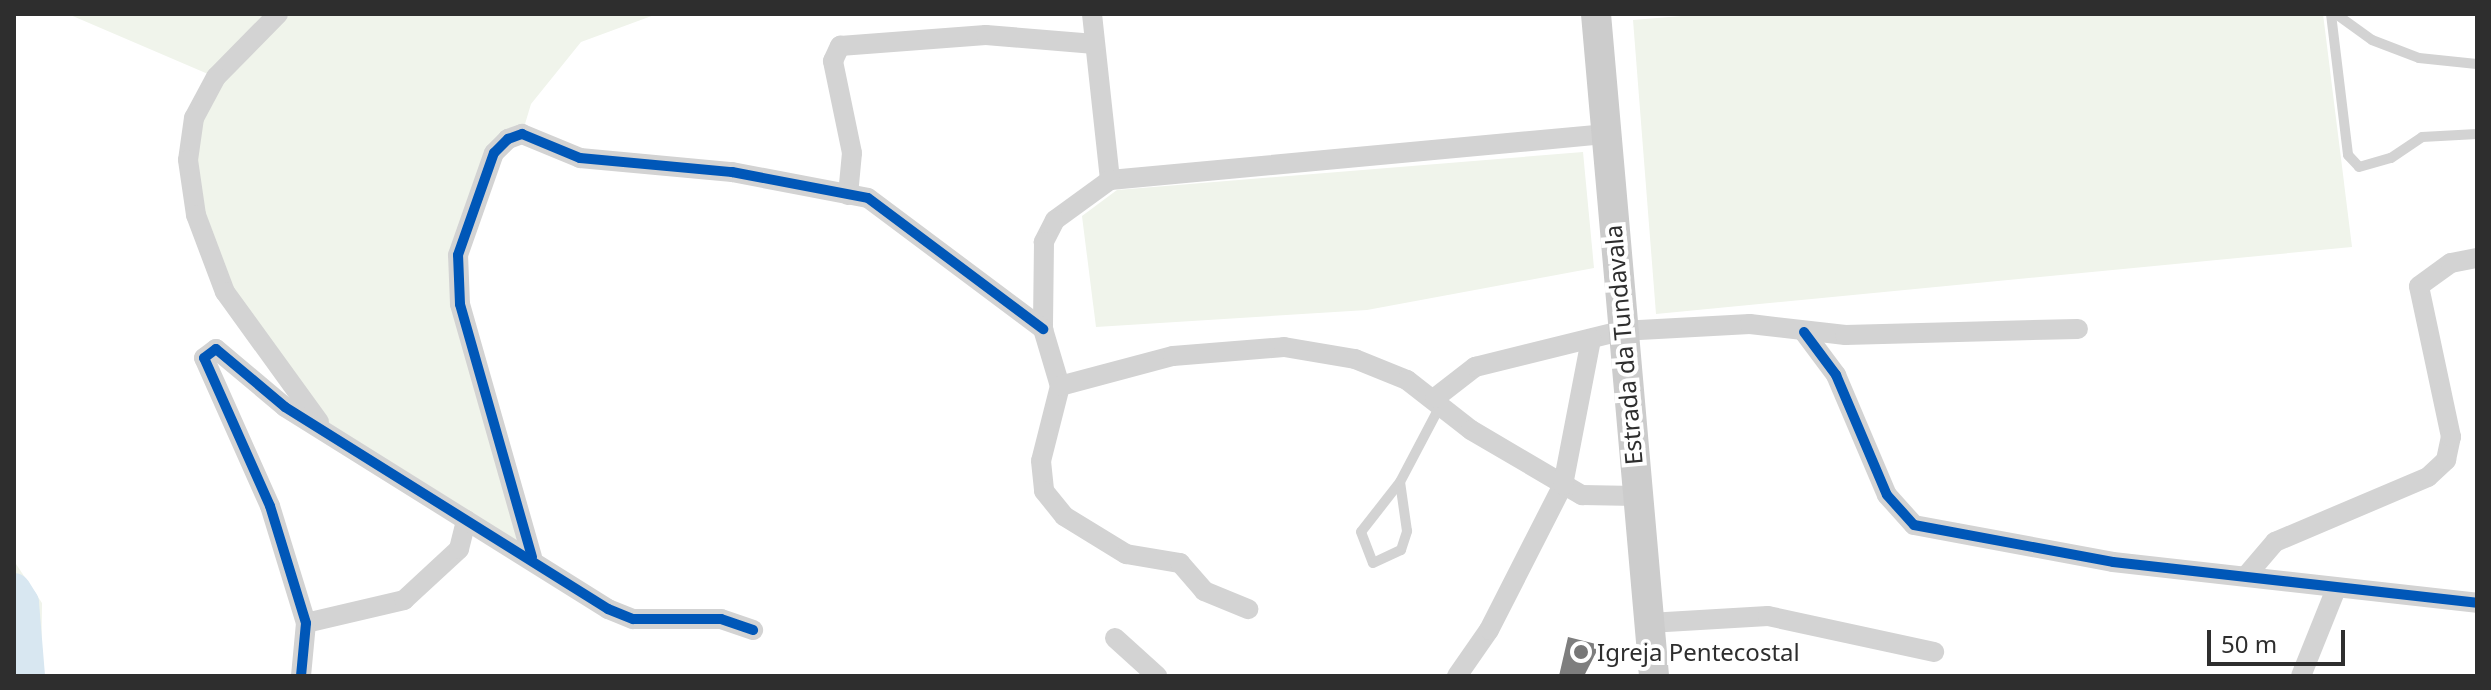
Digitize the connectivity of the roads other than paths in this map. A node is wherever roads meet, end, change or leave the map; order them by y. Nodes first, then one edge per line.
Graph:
1 (278, 14) edge
2 (1092, 14) edge
3 (1596, 14) edge
4 (2334, 14) edge
5 (1095, 44) junction
6 (2477, 64) edge
7 (1607, 134) junction
8 (2477, 134) edge
9 (1110, 180) junction
10 (848, 195) junction
11 (2477, 258) edge
12 (1043, 329) junction
13 (2078, 329) dead end
14 (1621, 331) junction
15 (1804, 332) junction
16 (1591, 339) junction
17 (1060, 386) junction
18 (1438, 401) junction
19 (328, 435) junction
20 (1400, 482) junction
21 (1563, 485) junction
22 (1636, 496) junction
23 (466, 520) junction
24 (532, 557) junction
25 (2246, 576) junction
26 (2336, 589) junction
27 (2477, 603) edge
28 (1248, 609) dead end
29 (306, 623) junction
30 (1649, 623) junction
31 (753, 630) dead end
32 (1115, 638) dead end
33 (1934, 652) dead end
34 (301, 676) edge
35 (1157, 676) edge
36 (1457, 676) edge
37 (1654, 676) edge
38 (2301, 676) edge

1 - 19 street
2 - 5 street
3 - 7 main road, Estrada da Tundavala
4 - 6 lane
4 - 8 lane
5 - 9 street
5 - 10 street
7 - 9 street
7 - 14 main road, Estrada da Tundavala
9 - 12 street
10 - 12 street
10 - 24 street
11 - 25 street
12 - 17 street
13 - 15 street
14 - 15 street
14 - 16 street
14 - 22 main road, Estrada da Tundavala
15 - 25 street
16 - 18 street
16 - 21 street
17 - 18 street
17 - 28 street
18 - 20 lane
18 - 21 street
19 - 23 street
19 - 29 street
20 - 20 lane
21 - 22 street
21 - 36 street
22 - 30 main road, Estrada da Tundavala
23 - 24 street
23 - 29 street
24 - 31 street
25 - 26 street
26 - 27 street
26 - 38 street
29 - 34 street
30 - 33 street
30 - 37 main road, Estrada da Tundavala
32 - 35 street

